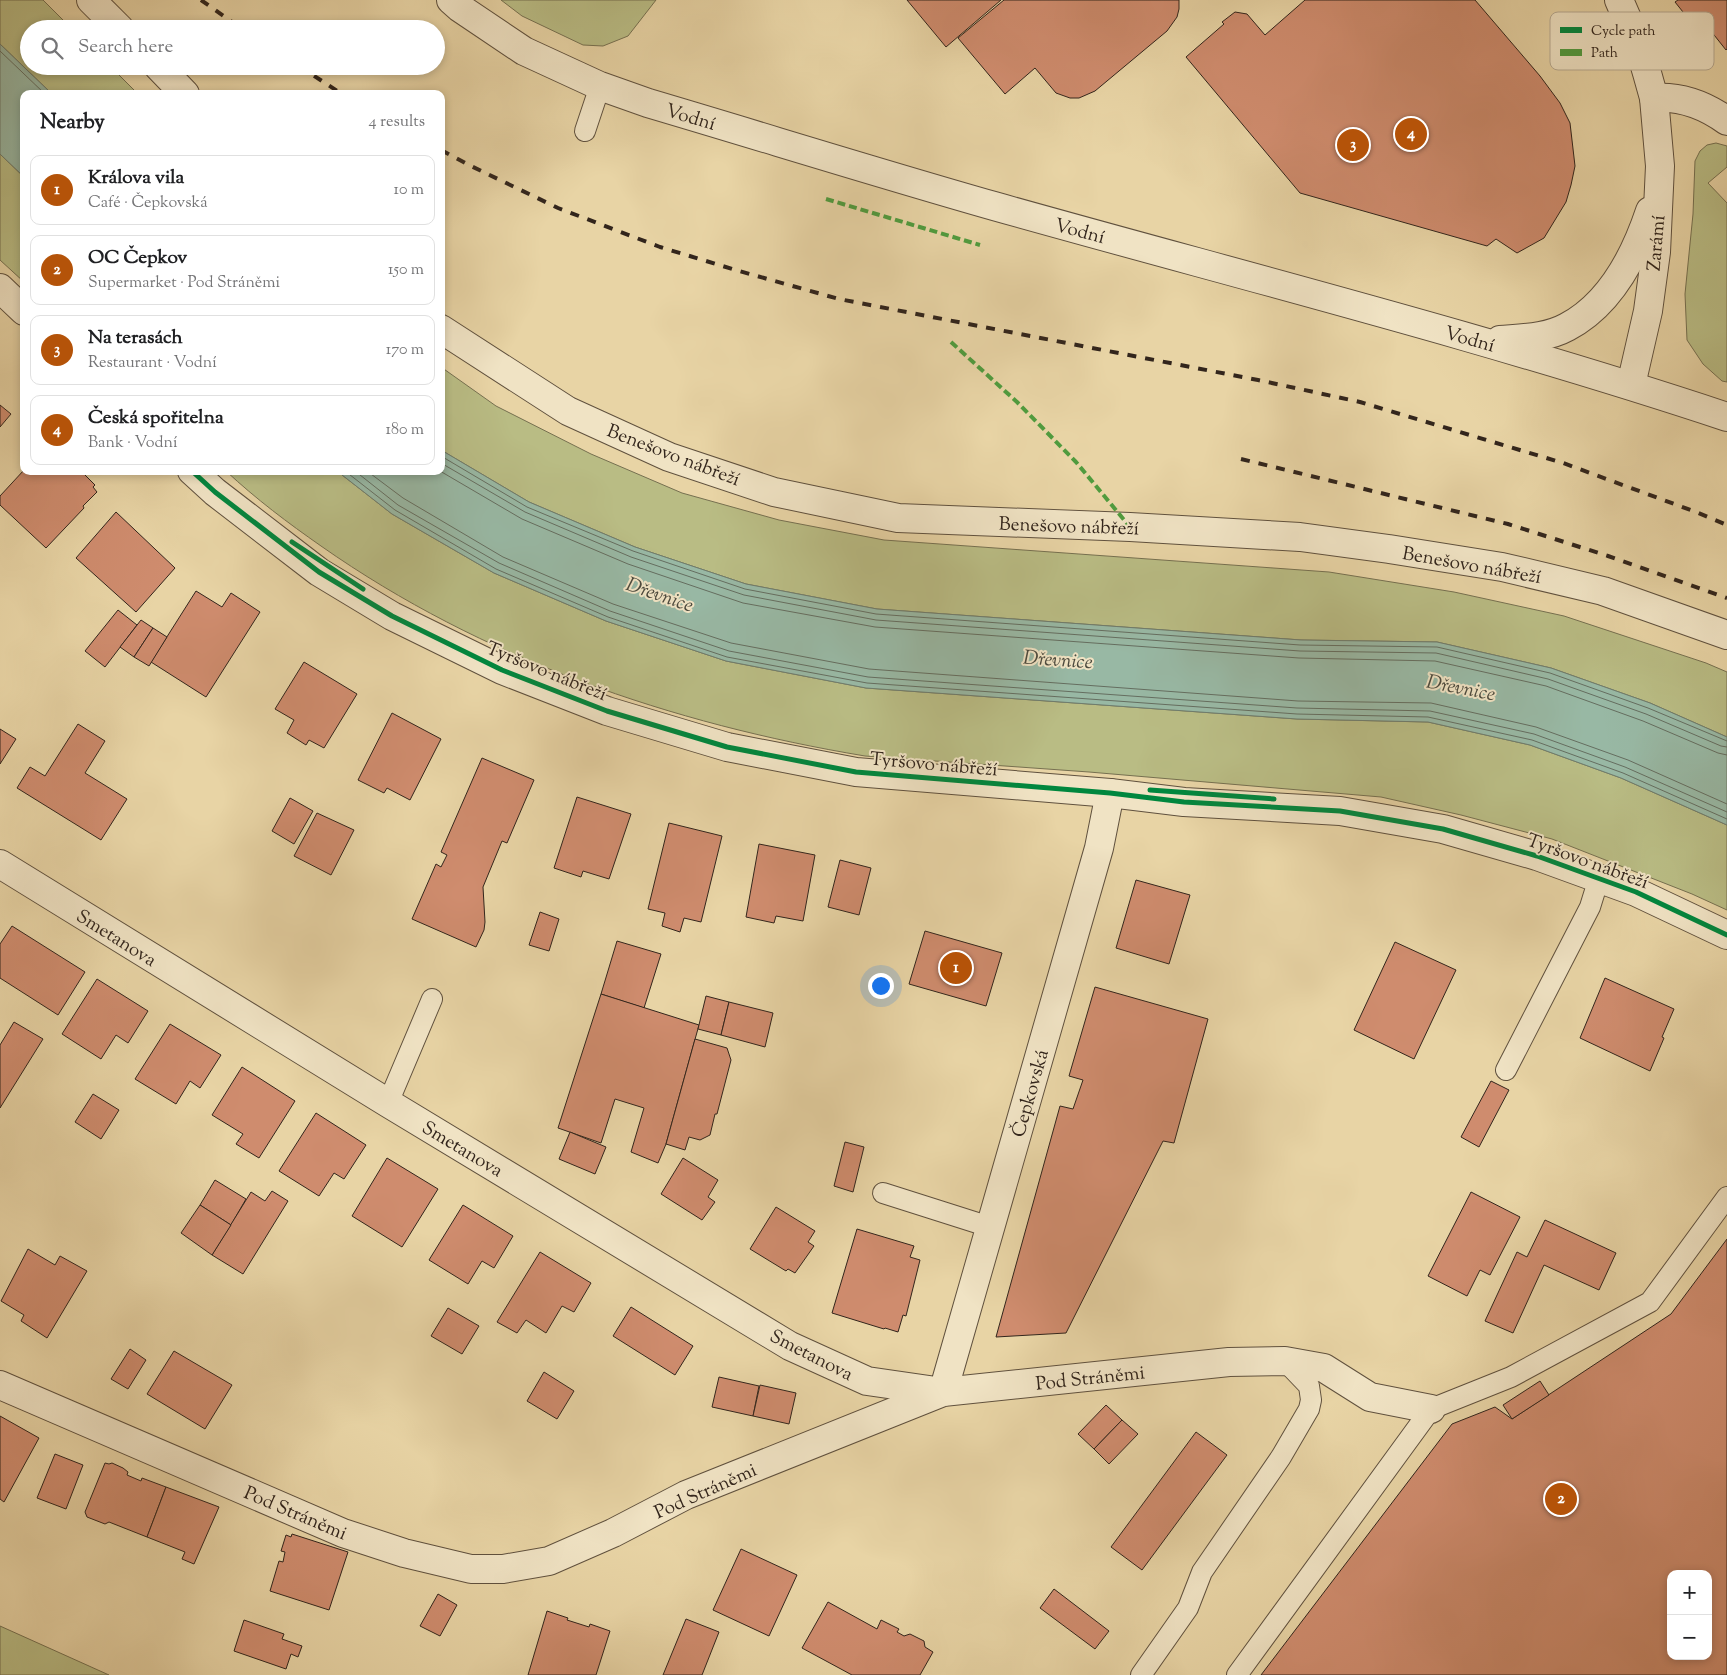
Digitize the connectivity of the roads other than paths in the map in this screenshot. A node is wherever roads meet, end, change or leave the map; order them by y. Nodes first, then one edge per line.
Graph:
1 (91, 0) edge
2 (451, 0) edge
3 (1619, 0) edge
4 (1624, 12) edge
5 (111, 20) edge
6 (1646, 70) edge
7 (167, 75) edge
8 (600, 86) junction
9 (181, 90) edge
10 (1654, 98) junction
11 (1727, 121) edge
12 (585, 130) dead end
13 (1659, 186) junction
14 (0, 288) edge
15 (20, 307) edge
16 (445, 332) edge
17 (1484, 341) junction
18 (1631, 385) junction
19 (1727, 418) edge
20 (196, 475) edge
21 (1727, 635) edge
22 (1110, 793) junction
23 (0, 864) edge
24 (1599, 878) junction
25 (1727, 935) edge
26 (432, 999) dead end
27 (1506, 1070) dead end
28 (388, 1103) junction
29 (883, 1193) dead end
30 (1727, 1197) edge
31 (990, 1227) junction
32 (1285, 1361) junction
33 (0, 1385) edge
34 (942, 1392) junction
35 (1431, 1409) junction
36 (1141, 1675) edge
37 (1237, 1675) edge

1 - 5 street
2 - 8 street, Vodní
3 - 4 street, Zarámí
6 - 10 street, Zarámí
7 - 9 street
8 - 12 lane
8 - 17 street, Vodní
10 - 11 street
10 - 13 street, Zarámí
13 - 17 street
13 - 18 street, Zarámí
14 - 15 street
16 - 21 street, Benešovo nábřeží
17 - 18 street, Vodní
18 - 19 street, Vodní
20 - 22 street, Tyršovo nábřeží
22 - 24 street, Tyršovo nábřeží
22 - 31 street, Čepkovská
23 - 28 street, Smetanova
24 - 25 street, Tyršovo nábřeží
24 - 27 lane
26 - 28 lane
28 - 34 street, Smetanova
29 - 31 lane
30 - 35 lane
31 - 34 street, Čepkovská
32 - 34 street, Pod Stráněmi
32 - 35 street, Pod Stráněmi
32 - 36 lane
33 - 34 street, Pod Stráněmi
35 - 37 lane

